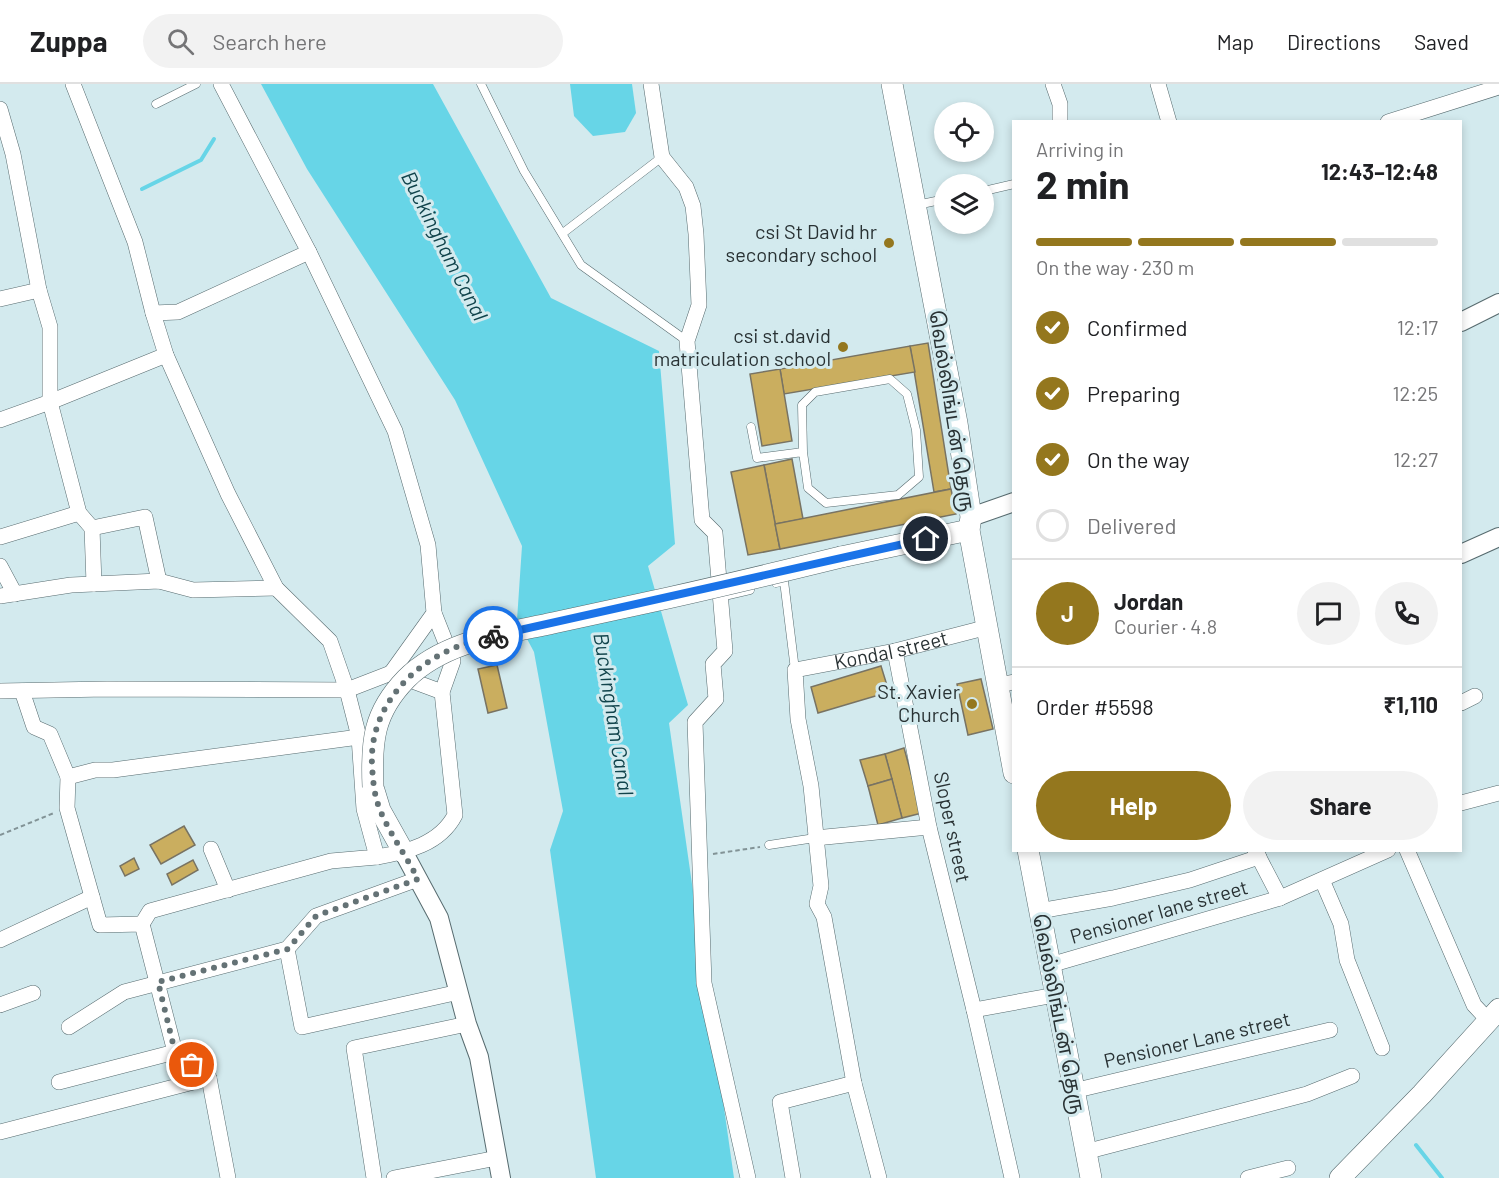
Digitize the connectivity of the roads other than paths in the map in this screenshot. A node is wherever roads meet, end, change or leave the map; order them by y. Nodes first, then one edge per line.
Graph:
1 (73, 84) edge
2 (196, 84) edge
3 (221, 84) edge
4 (481, 84) edge
5 (651, 84) edge
6 (1053, 84) edge
7 (1158, 84) edge
8 (898, 86) edge
9 (1499, 87) edge
10 (156, 104) dead end
11 (0, 109) edge
12 (1060, 120) edge
13 (1168, 120) edge
14 (1394, 120) edge
15 (663, 158) junction
16 (1012, 184) edge
17 (994, 188) edge
18 (934, 202) edge
19 (915, 206) junction
20 (563, 233) junction
21 (309, 252) junction
22 (39, 290) junction
23 (0, 299) edge
24 (1499, 303) edge
25 (153, 313) junction
26 (1462, 322) edge
27 (687, 340) junction
28 (166, 355) junction
29 (50, 402) junction
30 (0, 420) edge
31 (751, 427) dead end
32 (803, 452) junction
33 (1012, 503) edge
34 (78, 513) junction
35 (970, 523) junction
36 (92, 528) junction
37 (0, 537) edge
38 (1499, 537) edge
39 (1462, 554) edge
40 (0, 566) edge
41 (159, 581) junction
42 (94, 584) junction
43 (276, 588) junction
44 (8, 595) edge
45 (720, 597) junction
46 (434, 614) junction
47 (988, 627) junction
48 (895, 651) junction
49 (795, 670) junction
50 (391, 673) junction
51 (1006, 683) edge
52 (347, 690) junction
53 (0, 691) edge
54 (22, 691) junction
55 (442, 692) junction
56 (1475, 696) dead end
57 (1462, 702) edge
58 (359, 737) junction
59 (1012, 750) edge
60 (68, 777) junction
61 (1499, 793) edge
62 (1462, 803) edge
63 (929, 827) junction
64 (815, 838) junction
65 (769, 845) road end
66 (211, 849) dead end
67 (1028, 852) edge
68 (1384, 852) edge
69 (1408, 852) edge
70 (404, 853) junction
71 (1257, 854) edge
72 (377, 856) junction
73 (418, 879) junction
74 (1322, 880) junction
75 (228, 890) junction
76 (92, 897) junction
77 (1280, 898) junction
78 (1039, 911) junction
79 (142, 924) junction
80 (0, 940) edge
81 (288, 949) junction
82 (1050, 965) junction
83 (158, 982) junction
84 (459, 992) junction
85 (33, 993) dead end
86 (1055, 995) junction
87 (0, 1005) edge
88 (974, 1010) junction
89 (1494, 1014) edge
90 (467, 1024) junction
91 (69, 1027) dead end
92 (1330, 1030) dead end
93 (1382, 1048) dead end
94 (175, 1052) junction
95 (1352, 1076) dead end
96 (209, 1078) junction
97 (59, 1082) dead end
98 (854, 1083) junction
99 (1073, 1091) junction
100 (0, 1132) edge
101 (1085, 1152) junction
102 (497, 1158) junction
103 (1288, 1168) dead end
104 (433, 1174) edge
105 (228, 1178) edge
106 (374, 1178) edge
107 (394, 1178) edge
108 (501, 1178) edge
109 (748, 1178) edge
110 (793, 1178) edge
111 (879, 1178) edge
112 (1012, 1178) edge
113 (1091, 1178) edge
114 (1248, 1178) edge
115 (1340, 1178) edge

1 - 25 street
2 - 10 lane
3 - 21 street
4 - 20 lane
5 - 15 street
6 - 12 street
7 - 13 street
8 - 19 main road, வெல்லிங்டன் தெரு
9 - 14 street
11 - 22 street
15 - 20 lane
15 - 27 street
16 - 17 lane
18 - 19 lane
19 - 35 main road, வெல்லிங்டன் தெரு
20 - 27 lane
21 - 25 street
21 - 46 street
22 - 23 street
22 - 29 street
24 - 26 street
25 - 28 street
27 - 45 street
28 - 29 street
28 - 43 street
29 - 30 street
29 - 34 street
31 - 32 lane
32 - 32 lane
33 - 35 street
34 - 36 street
34 - 37 street
35 - 47 main road, வெல்லிங்டன் தெரு
35 - 70 main road, bridge
36 - 41 street
36 - 42 street
38 - 39 street
40 - 44 street
41 - 42 street
41 - 43 street
42 - 44 street
43 - 52 street
45 - 49 lane
45 - 109 street
46 - 50 street
46 - 55 street
47 - 48 street, Kondal street
47 - 51 main road, வெல்லிங்டன் தெரு
48 - 49 street, Kondal street
48 - 63 street, Sloper street
49 - 64 street
50 - 52 street
50 - 55 street
51 - 59 main road, வெல்லிங்டன் தெரு
52 - 54 street
52 - 58 street
53 - 54 street
54 - 60 street
55 - 70 street
56 - 57 street
58 - 60 street
58 - 72 street
60 - 76 street
61 - 62 street
63 - 64 street
63 - 88 street, Sloper street
64 - 65 lane
64 - 98 street
66 - 75 street
67 - 78 main road, வெல்லிங்டன் தெரு
68 - 74 street, Pensioner lane street
69 - 89 street
70 - 72 street
70 - 73 street
71 - 77 street, Pensioner lane street
71 - 78 street, Pensioner lane street
72 - 75 street
73 - 81 street
73 - 84 street
74 - 77 street, Pensioner lane street
74 - 93 street
75 - 79 street
76 - 79 street
76 - 80 street
77 - 82 street, Pensioner lane street
78 - 82 main road, வெல்லிங்டன் தெரு
79 - 83 street
81 - 83 street
81 - 84 street
82 - 86 main road, வெல்லிங்டன் தெரு
83 - 91 street
83 - 94 street
84 - 90 street
85 - 87 street
86 - 88 street
86 - 99 main road, வெல்லிங்டன் தெரு
88 - 112 street, Sloper street
89 - 115 main road
90 - 102 street
90 - 106 street
92 - 99 street, Pensioner Lane street
94 - 96 street
94 - 97 street
95 - 101 street
96 - 100 street
96 - 105 street
98 - 110 street
98 - 111 street
99 - 101 main road, வெல்லிங்டன் தெரு
101 - 113 main road, வெல்லிங்டன் தெரு
102 - 104 street
102 - 108 street
103 - 114 street
104 - 107 street

